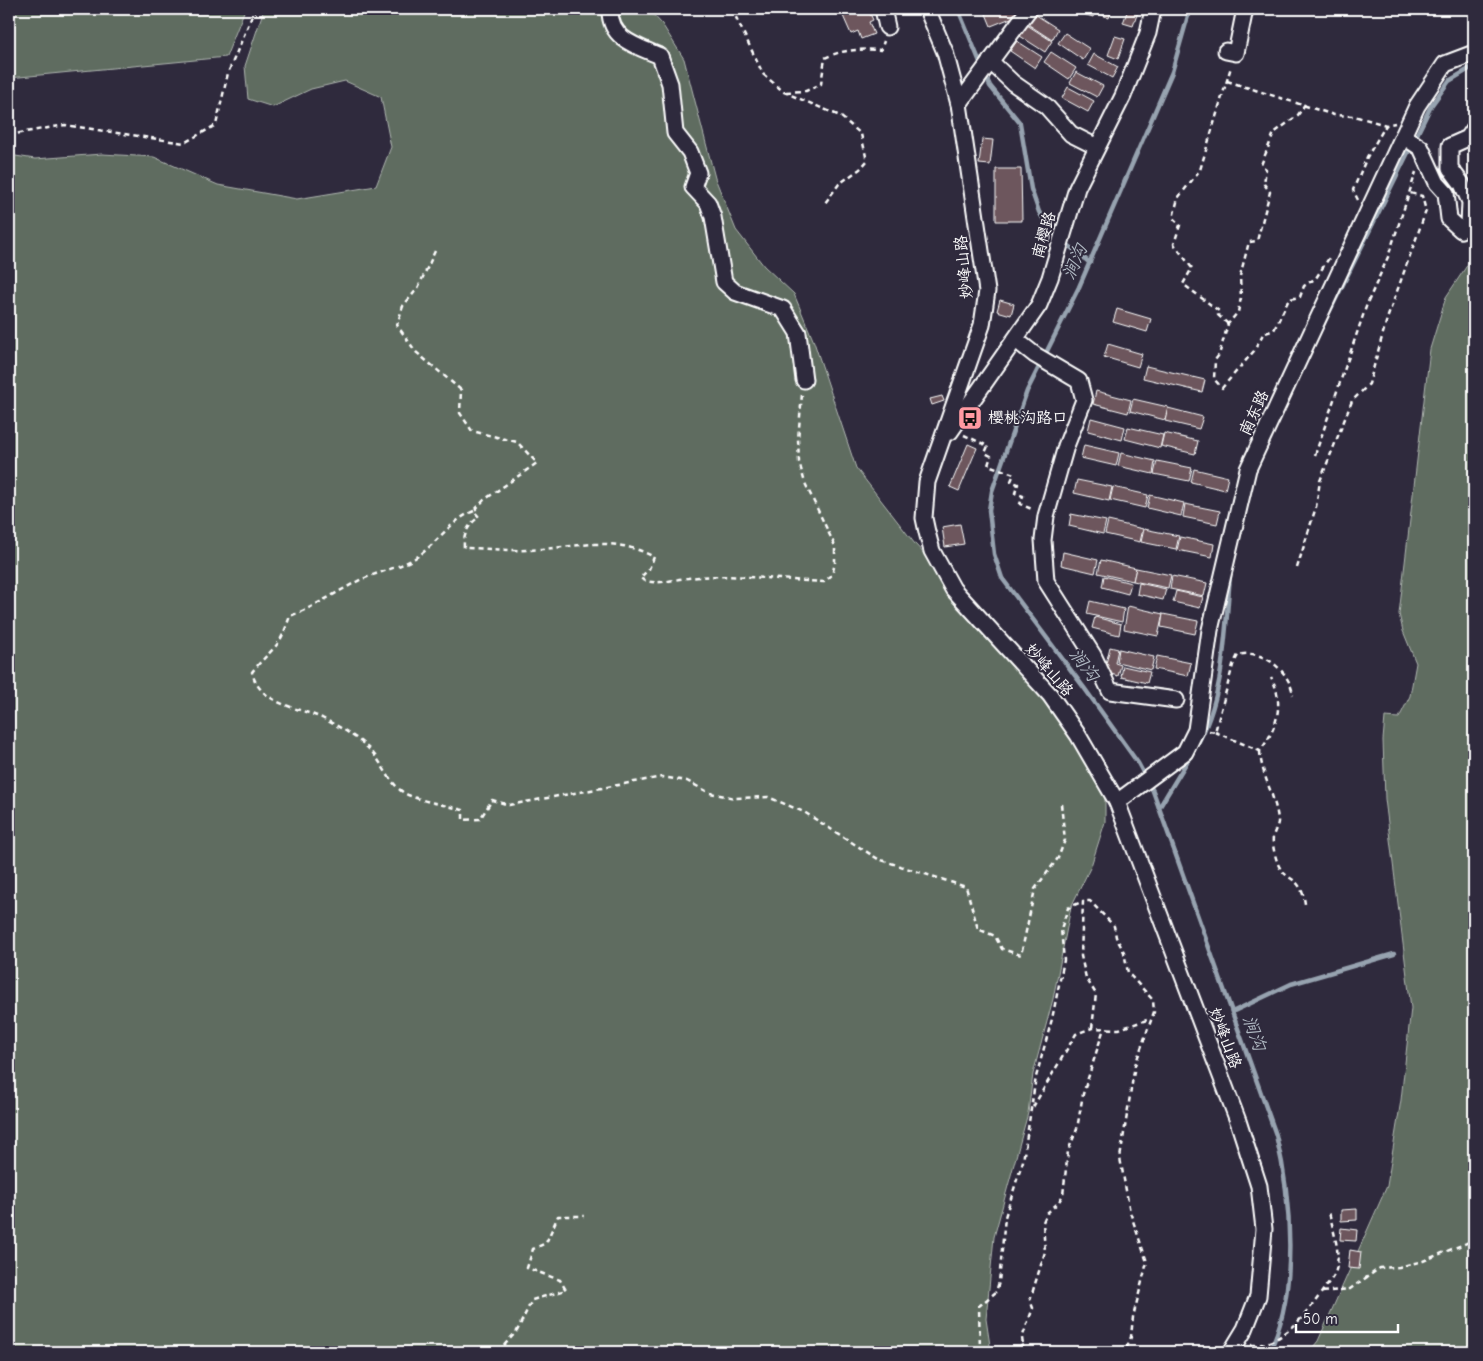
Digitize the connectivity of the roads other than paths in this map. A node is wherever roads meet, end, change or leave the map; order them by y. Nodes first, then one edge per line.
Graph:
1 (610, 9) edge
2 (883, 9) edge
3 (927, 9) edge
4 (1028, 9) edge
5 (1153, 9) edge
6 (1246, 9) edge
7 (887, 27) road end
8 (1231, 52) road end
9 (1474, 53) edge
10 (985, 66) junction
11 (959, 104) junction
12 (1474, 129) edge
13 (1413, 143) junction
14 (1097, 147) junction
15 (1016, 340) junction
16 (804, 380) road end
17 (937, 453) junction
18 (1176, 700) dead end
19 (1117, 802) junction
20 (1234, 1348) edge

1 - 16 street
2 - 7 street
3 - 11 street, 妙峰山路
4 - 10 street
5 - 14 street, 南樱路
6 - 8 street
9 - 13 street, 南东路
10 - 11 street
10 - 14 street
11 - 17 street, 妙峰山路
12 - 13 street
13 - 19 street, 南东路
14 - 15 street, 南樱路
15 - 17 street, 南樱路
15 - 18 street
17 - 19 street, 妙峰山路
19 - 20 street, 妙峰山路

